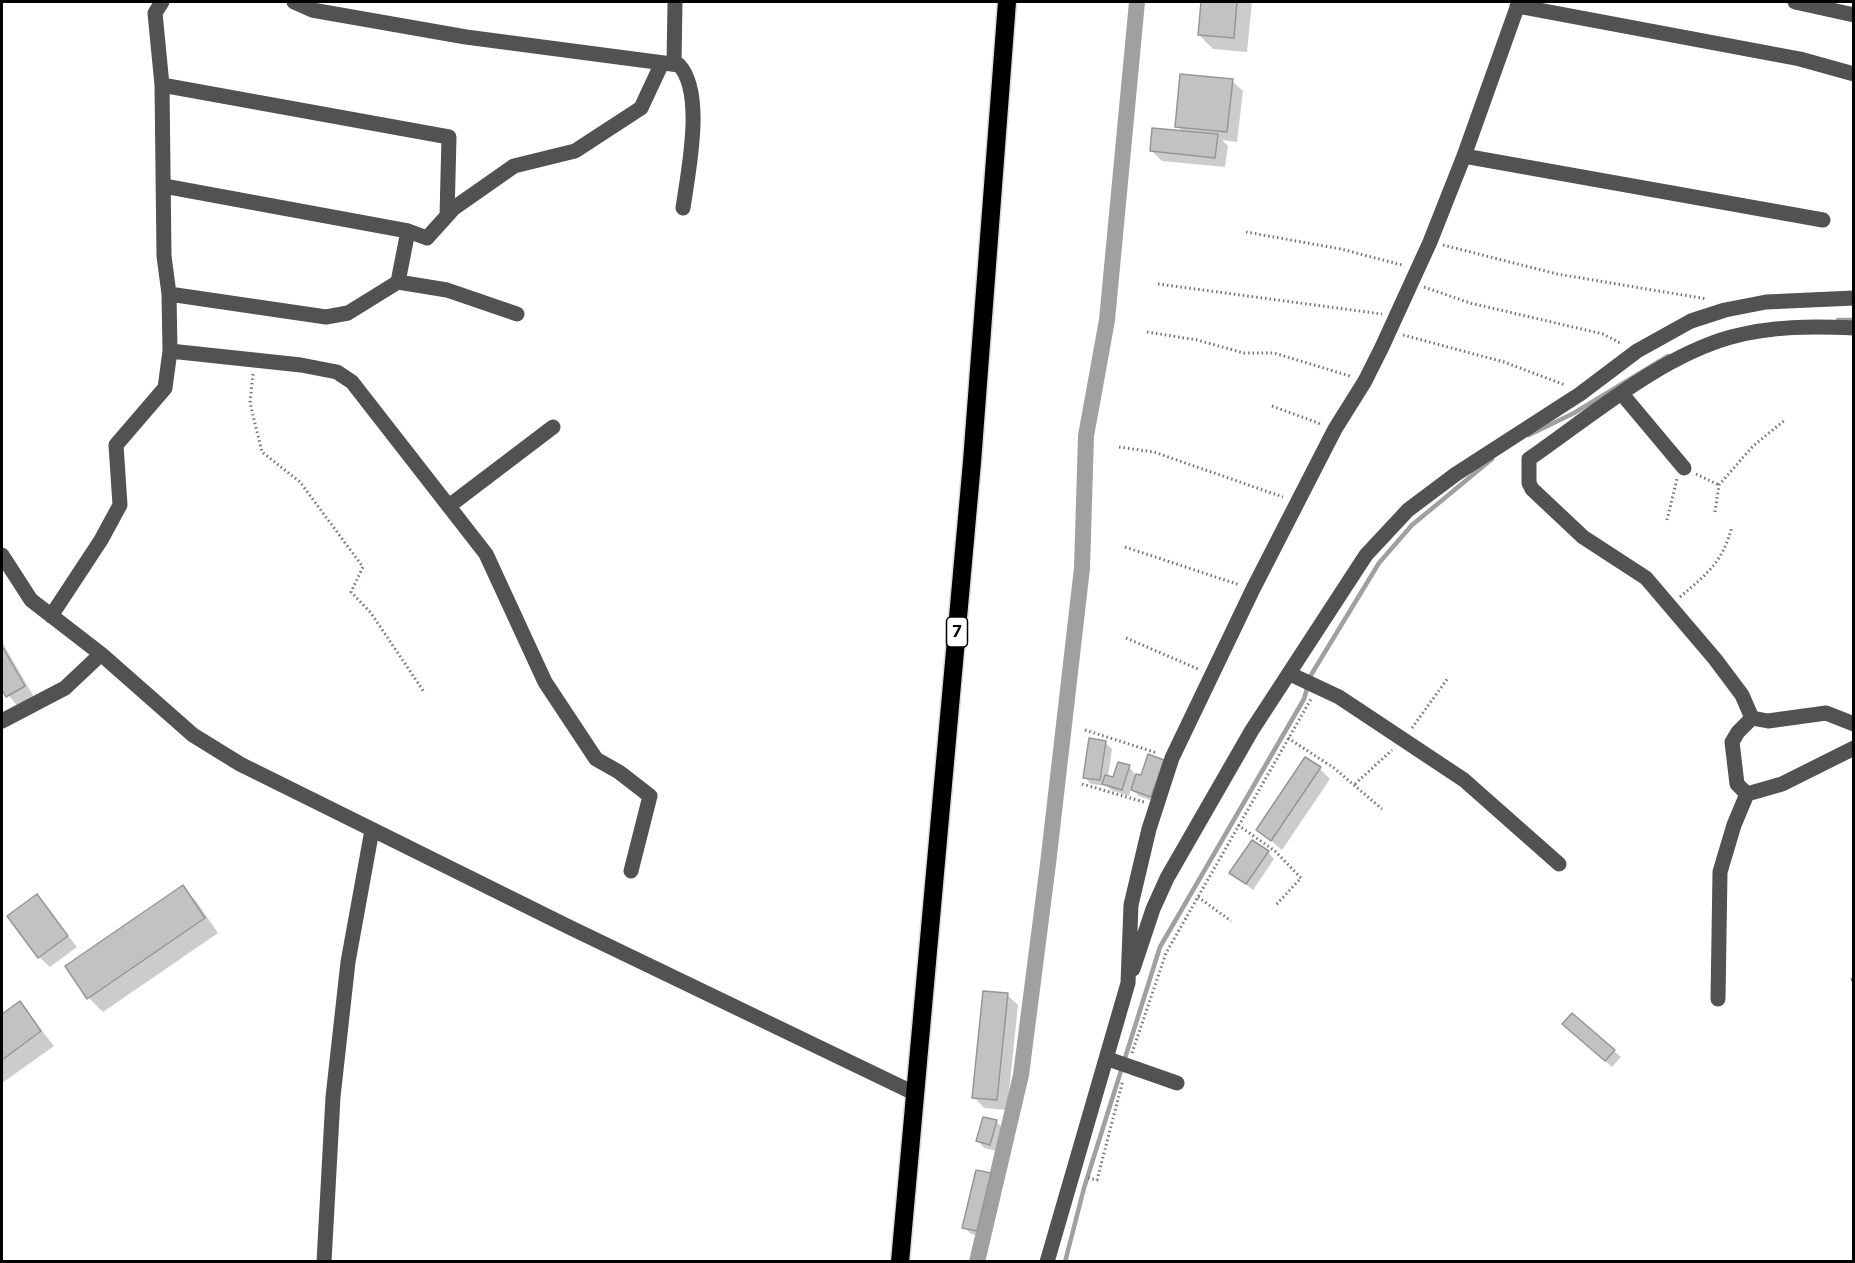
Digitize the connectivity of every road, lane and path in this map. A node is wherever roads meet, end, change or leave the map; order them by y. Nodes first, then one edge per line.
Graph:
1 (162, 2) edge
2 (294, 2) edge
3 (675, 2) edge
4 (1007, 2) edge
5 (1795, 2) edge
6 (1518, 4) edge
7 (1854, 15) edge
8 (668, 63) junction
9 (1854, 74) edge
10 (162, 85) junction
11 (1464, 156) junction
12 (164, 186) junction
13 (682, 208) dead end
14 (447, 216) junction
15 (1823, 220) dead end
16 (408, 231) junction
17 (1246, 232) dead end
18 (1430, 242) junction
19 (1414, 276) junction
20 (398, 282) junction
21 (1158, 284) dead end
22 (169, 294) junction
23 (1854, 298) edge
24 (1709, 300) dead end
25 (517, 314) dead end
26 (1392, 325) junction
27 (1854, 328) edge
28 (1147, 332) dead end
29 (170, 351) junction
30 (1637, 351) junction
31 (255, 360) junction
32 (1365, 381) junction
33 (1580, 394) junction
34 (1622, 394) junction
35 (1272, 406) dead end
36 (1785, 420) dead end
37 (553, 427) dead end
38 (1335, 429) junction
39 (1119, 447) dead end
40 (1684, 468) junction
41 (1719, 485) junction
42 (1299, 503) junction
43 (448, 506) junction
44 (1715, 512) dead end
45 (1667, 520) dead end
46 (1732, 526) dead end
47 (1125, 547) dead end
48 (2, 555) edge
49 (1253, 589) junction
50 (1671, 605) junction
51 (51, 616) junction
52 (1126, 638) dead end
53 (101, 654) junction
54 (1211, 674) junction
55 (1290, 674) junction
56 (1318, 686) junction
57 (424, 692) dead end
58 (1752, 717) junction
59 (2, 722) edge
60 (1854, 724) edge
61 (1085, 730) dead end
62 (1288, 738) junction
63 (1854, 748) edge
64 (1172, 758) junction
65 (1082, 784) dead end
66 (1747, 794) junction
67 (1156, 805) junction
68 (1382, 809) dead end
69 (1238, 825) junction
70 (372, 830) junction
71 (1559, 864) dead end
72 (631, 872) dead end
73 (1198, 897) junction
74 (1131, 905) junction
75 (1275, 906) dead end
76 (1153, 909) junction
77 (1231, 921) dead end
78 (1128, 983) junction
79 (1718, 999) dead end
80 (1140, 1005) dead end
81 (1147, 1007) junction
82 (1108, 1059) junction
83 (1130, 1067) junction
84 (1177, 1083) dead end
85 (916, 1094) junction
86 (1083, 1177) dead end
87 (324, 1262) edge
88 (900, 1262) edge
89 (1047, 1262) edge

1 - 10 street
2 - 8 street
3 - 8 street
4 - 85 highway, 7
5 - 7 street
6 - 9 street
6 - 11 street
8 - 13 street
8 - 14 street
10 - 12 street
10 - 14 street
11 - 15 street
11 - 18 street
12 - 16 street
12 - 22 street
14 - 16 street
16 - 20 street
17 - 19 path
18 - 19 street
18 - 24 path
19 - 26 street
19 - 30 path
20 - 22 street
20 - 25 street
21 - 26 path
22 - 29 street
23 - 30 street
26 - 32 street
26 - 33 path
27 - 34 street
28 - 32 path
29 - 31 street
29 - 51 street
30 - 33 street
31 - 43 street
31 - 57 path
32 - 38 street
33 - 55 street
34 - 40 street
34 - 50 street
35 - 38 path
36 - 41 path
37 - 43 street
38 - 42 street
39 - 42 path
40 - 41 path
40 - 45 path
41 - 44 path
42 - 49 street
43 - 72 street
46 - 50 path
47 - 49 path
48 - 51 street
49 - 54 street
50 - 58 street
51 - 53 street
52 - 54 path
53 - 59 street
53 - 70 street
54 - 64 street
55 - 56 street
55 - 76 street
56 - 62 path
56 - 71 street
58 - 60 street
58 - 66 street
61 - 64 path
62 - 68 path
62 - 69 path
63 - 66 street
64 - 67 street
65 - 67 path
66 - 79 street
67 - 74 street
69 - 73 path
69 - 75 path
70 - 85 street
70 - 87 street
73 - 77 path
73 - 81 path
74 - 76 street
74 - 78 street
76 - 78 street
78 - 82 street
80 - 81 path
81 - 83 path
82 - 83 street, bridge
82 - 89 street
83 - 84 street
83 - 86 path
85 - 88 highway, 7

